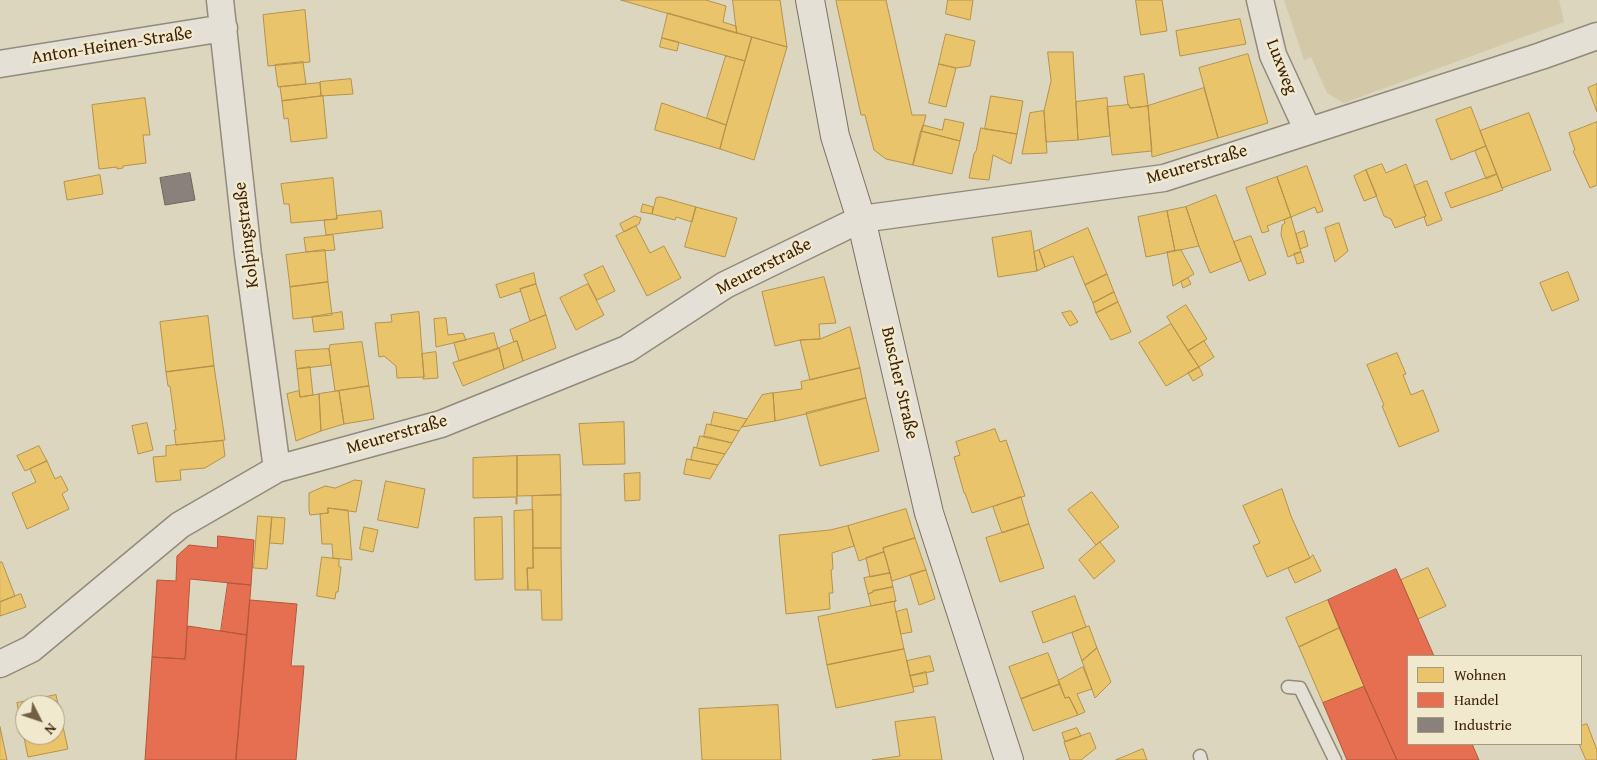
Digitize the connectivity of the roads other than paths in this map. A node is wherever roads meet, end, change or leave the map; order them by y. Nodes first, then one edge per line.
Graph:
1 (220, 0) edge
2 (810, 0) edge
3 (1260, 0) edge
4 (224, 28) junction
5 (1597, 36) edge
6 (0, 64) edge
7 (1308, 132) junction
8 (861, 219) junction
9 (277, 469) junction
10 (0, 664) edge
11 (1288, 687) dead end
12 (1009, 760) edge
13 (1335, 760) edge

1 - 4 street, Kolpingstraße
2 - 8 main road, Buscher Straße
3 - 7 street, Luxweg
4 - 6 street, Anton-Heinen-Straße
4 - 9 street, Kolpingstraße
5 - 7 street, Meurerstraße
7 - 8 street, Meurerstraße
8 - 9 street, Meurerstraße
8 - 12 main road, Buscher Straße
9 - 10 street, Meurerstraße
11 - 13 lane

